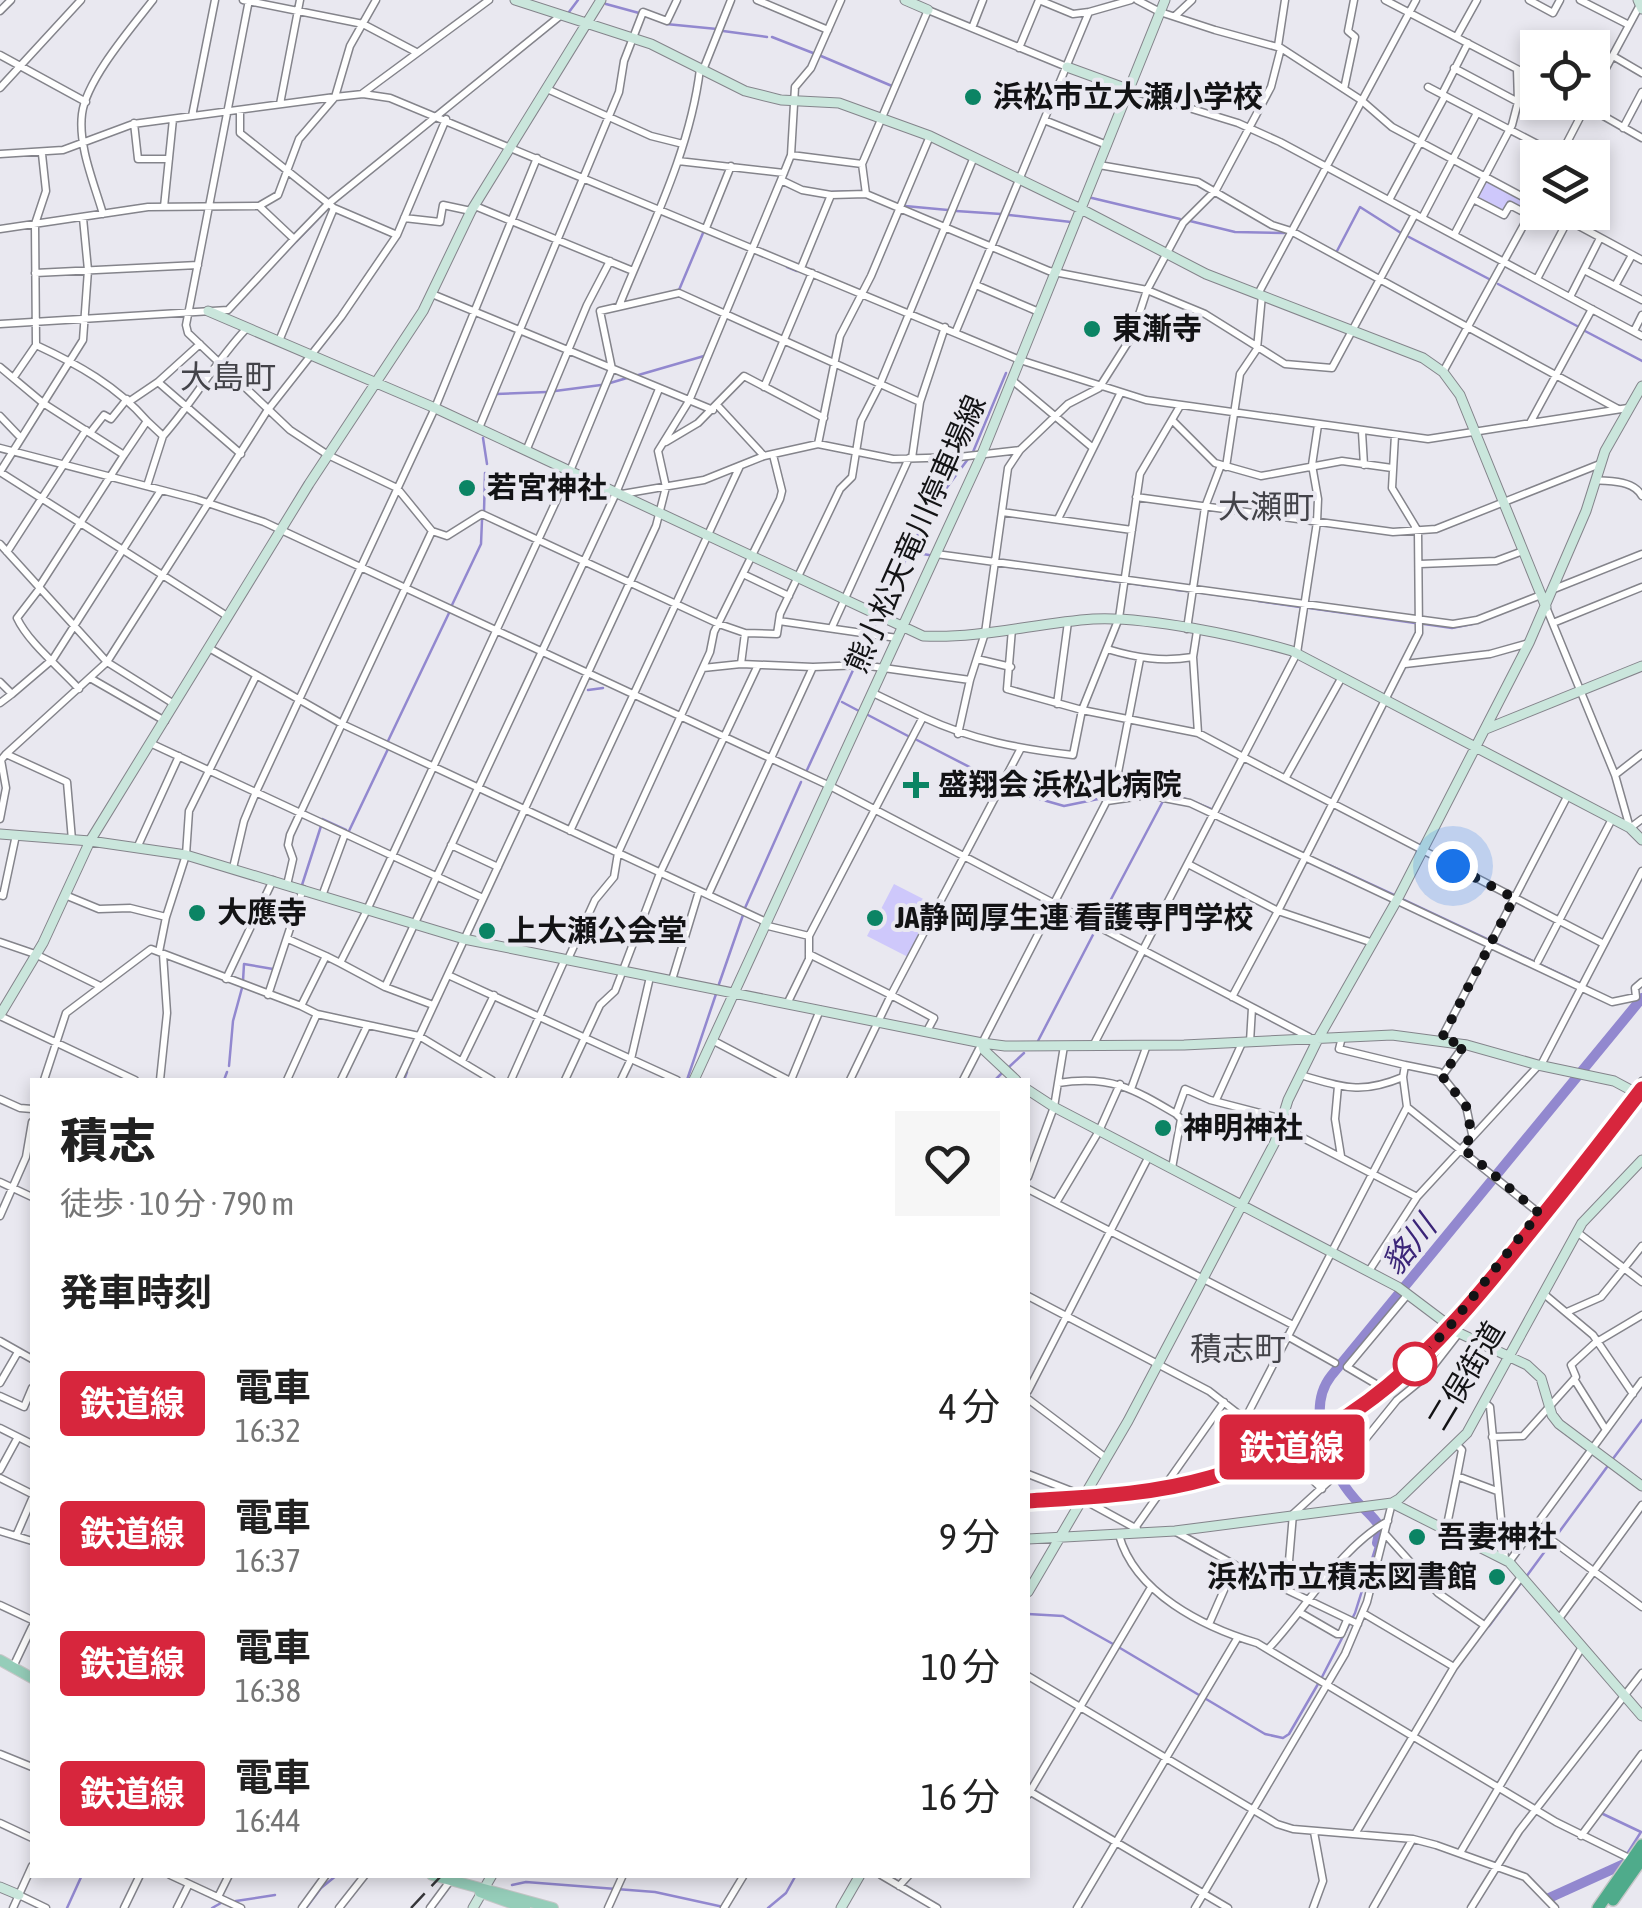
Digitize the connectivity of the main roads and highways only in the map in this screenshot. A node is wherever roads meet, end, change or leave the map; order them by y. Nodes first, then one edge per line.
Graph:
1 (0, 1660) edge
2 (30, 1677) edge
3 (1642, 1845) edge
4 (1638, 1863) edge
5 (444, 1878) edge
6 (483, 1890) junction
7 (524, 1908) edge
8 (553, 1908) edge
9 (1598, 1908) edge
10 (1607, 1908) edge

1 - 2 main road
3 - 4 highway
4 - 9 highway
4 - 10 highway
5 - 6 main road
6 - 7 main road
6 - 8 main road

